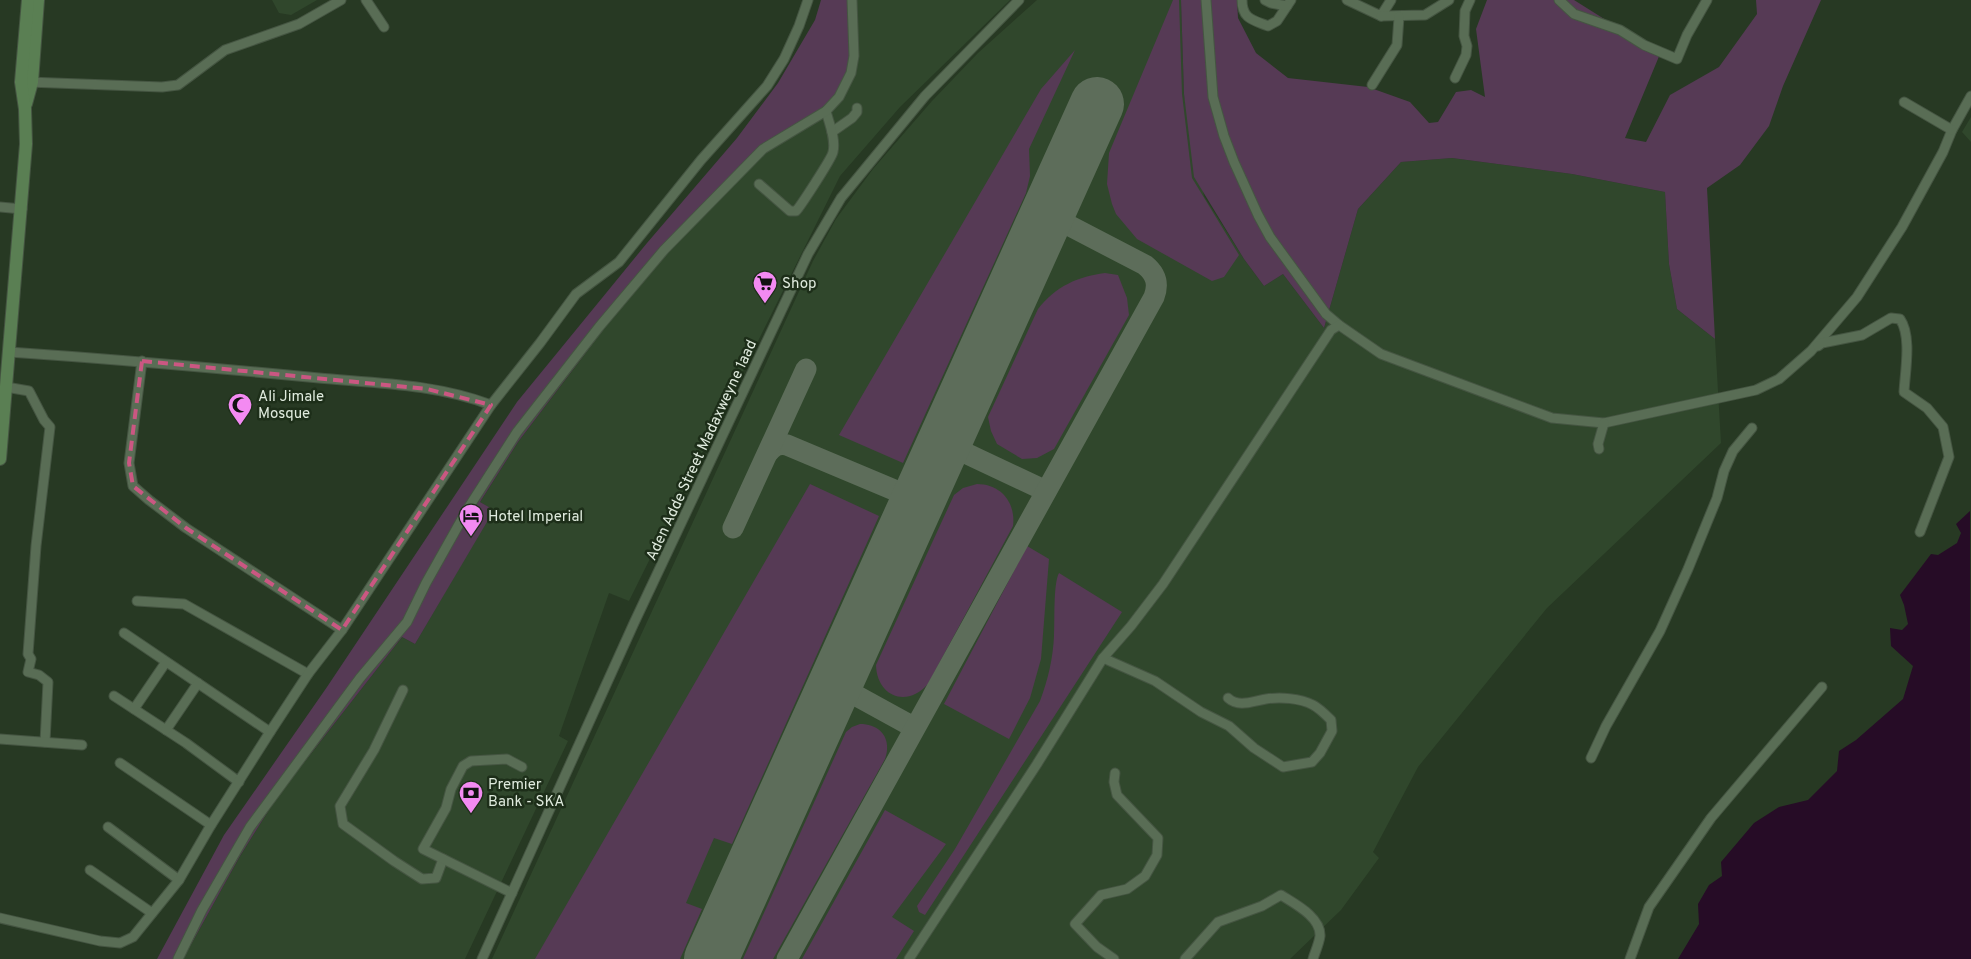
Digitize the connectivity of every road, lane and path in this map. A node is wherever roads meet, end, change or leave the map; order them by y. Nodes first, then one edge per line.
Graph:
1 (28, 0) edge
2 (38, 0) edge
3 (341, 0) edge
4 (366, 0) edge
5 (808, 0) edge
6 (852, 0) edge
7 (1019, 0) edge
8 (1206, 0) edge
9 (1242, 0) edge
10 (1265, 0) edge
11 (1346, 0) edge
12 (1391, 0) edge
13 (1449, 0) edge
14 (1470, 0) edge
15 (1559, 0) edge
16 (1707, 0) edge
17 (1289, 3) edge
18 (1380, 16) junction
19 (1399, 17) junction
20 (384, 27) dead end
21 (1455, 78) dead end
22 (26, 82) junction
23 (1372, 85) dead end
24 (1971, 96) edge
25 (1904, 102) dead end
26 (857, 108) dead end
27 (826, 111) junction
28 (1952, 130) junction
29 (832, 132) junction
30 (759, 184) dead end
31 (0, 206) edge
32 (22, 209) junction
33 (1339, 325) junction
34 (1811, 350) junction
35 (9, 352) junction
36 (142, 361) junction
37 (6, 387) junction
38 (491, 405) junction
39 (1604, 423) junction
40 (1752, 428) dead end
41 (1599, 449) dead end
42 (0, 459) edge
43 (1920, 532) dead end
44 (137, 601) dead end
45 (342, 630) junction
46 (124, 633) dead end
47 (1103, 658) junction
48 (166, 662) junction
49 (308, 674) junction
50 (198, 683) junction
51 (1822, 687) dead end
52 (403, 690) dead end
53 (114, 696) dead end
54 (1228, 698) dead end
55 (134, 709) junction
56 (166, 730) junction
57 (270, 732) junction
58 (0, 738) edge
59 (45, 742) junction
60 (82, 746) dead end
61 (1591, 758) dead end
62 (120, 763) dead end
63 (522, 767) dead end
64 (1116, 773) dead end
65 (239, 782) junction
66 (211, 825) junction
67 (108, 826) dead end
68 (443, 859) junction
69 (90, 870) dead end
70 (179, 880) junction
71 (512, 893) junction
72 (152, 913) junction
73 (0, 918) edge
74 (178, 959) edge
75 (482, 959) edge
76 (910, 959) edge
77 (1114, 959) edge
78 (1185, 959) edge
79 (1313, 959) edge
80 (1630, 959) edge

1 - 22 main road
2 - 22 main road
3 - 22 street
4 - 20 street
5 - 38 street
6 - 27 street
7 - 71 street, Aden Adde Street Madaxweyne 1aad
8 - 33 street
9 - 17 street
10 - 17 street
11 - 18 street
12 - 18 street
13 - 19 street
14 - 21 street
15 - 16 street
18 - 19 street
19 - 23 street
22 - 32 main road
24 - 28 street
25 - 28 street
26 - 29 street
27 - 29 street
27 - 74 street
28 - 34 street
29 - 30 street
31 - 32 street
32 - 35 main road
33 - 39 street
33 - 47 street
34 - 39 street
34 - 43 street
35 - 36 street
35 - 37 main road
36 - 38 street
36 - 45 street
37 - 42 main road
37 - 59 street
38 - 45 street
39 - 41 street
40 - 61 street
44 - 49 street
45 - 49 street
46 - 48 street
47 - 54 street
47 - 76 street
48 - 50 street
48 - 55 street
49 - 57 street
50 - 56 street
50 - 57 street
51 - 80 street
52 - 68 street
53 - 55 street
55 - 56 street
56 - 65 street
57 - 65 street
58 - 59 street
59 - 60 street
62 - 66 street
63 - 68 street
64 - 77 street
65 - 66 street
66 - 70 street
67 - 70 street
68 - 71 street
69 - 72 street
70 - 72 street
71 - 75 street, Aden Adde Street Madaxweyne 1aad
72 - 73 street
78 - 79 street

